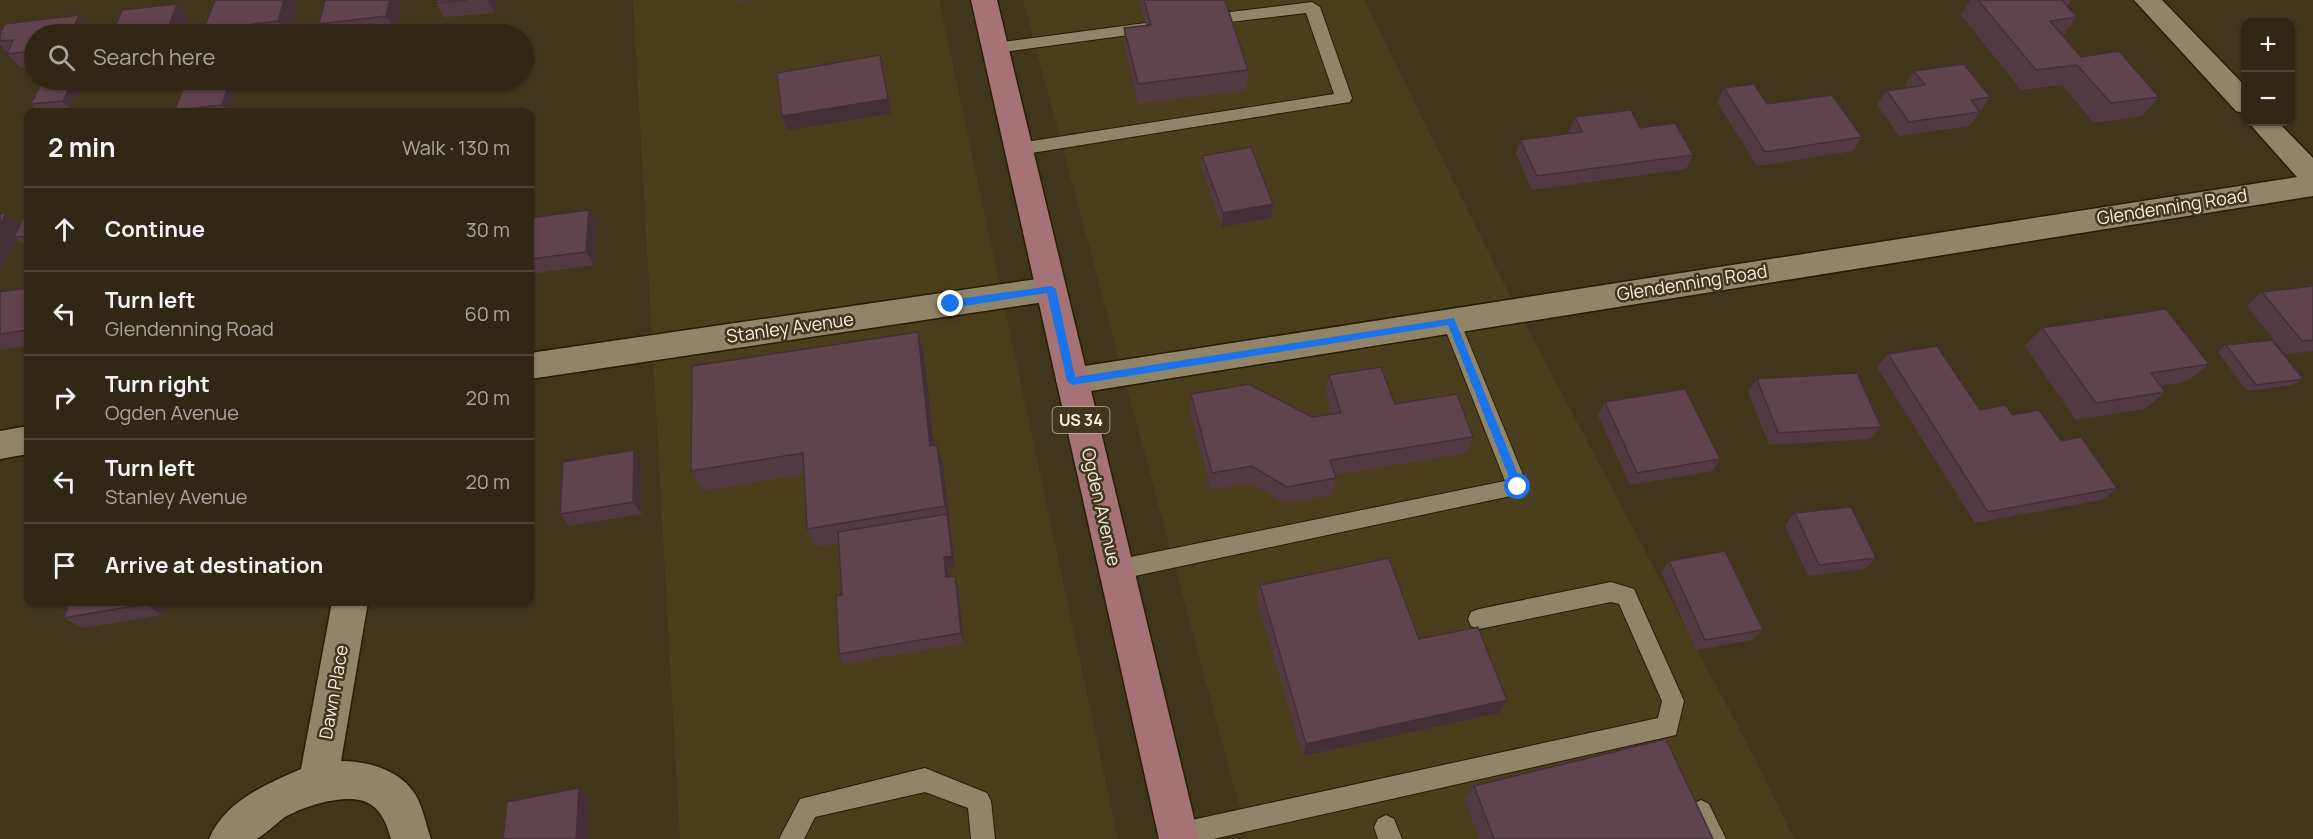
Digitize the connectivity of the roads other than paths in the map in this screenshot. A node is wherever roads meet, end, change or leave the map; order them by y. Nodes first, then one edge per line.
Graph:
1 (984, 0) edge
2 (2147, 0) edge
3 (1222, 18) edge
4 (1146, 28) edge
5 (995, 48) junction
6 (2241, 99) edge
7 (2266, 126) edge
8 (1019, 149) junction
9 (2313, 176) edge
10 (2313, 185) edge
11 (1051, 289) junction
12 (1451, 321) junction
13 (534, 365) edge
14 (1072, 381) junction
15 (24, 441) edge
16 (0, 444) edge
17 (1116, 570) junction
18 (349, 606) edge
19 (1479, 619) dead end
20 (318, 782) junction
21 (1701, 812) edge
22 (1178, 837) edge
23 (229, 839) edge
24 (411, 839) edge
25 (791, 839) edge
26 (983, 839) edge
27 (1714, 839) edge

1 - 5 main road, Ogden Avenue / US 34
2 - 6 street
3 - 8 lane
4 - 5 lane
5 - 8 main road, Ogden Avenue / US 34
7 - 9 street
8 - 11 main road, Ogden Avenue / US 34
10 - 12 street, Glendenning Road
11 - 13 street, Stanley Avenue
11 - 14 main road, Ogden Avenue / US 34
12 - 14 street, Glendenning Road
12 - 17 lane
14 - 17 main road, Ogden Avenue / US 34
15 - 16 street
17 - 22 main road, Ogden Avenue / US 34
18 - 20 street, Dawn Place
19 - 22 lane
20 - 23 street
20 - 24 street
21 - 27 lane
25 - 26 lane

